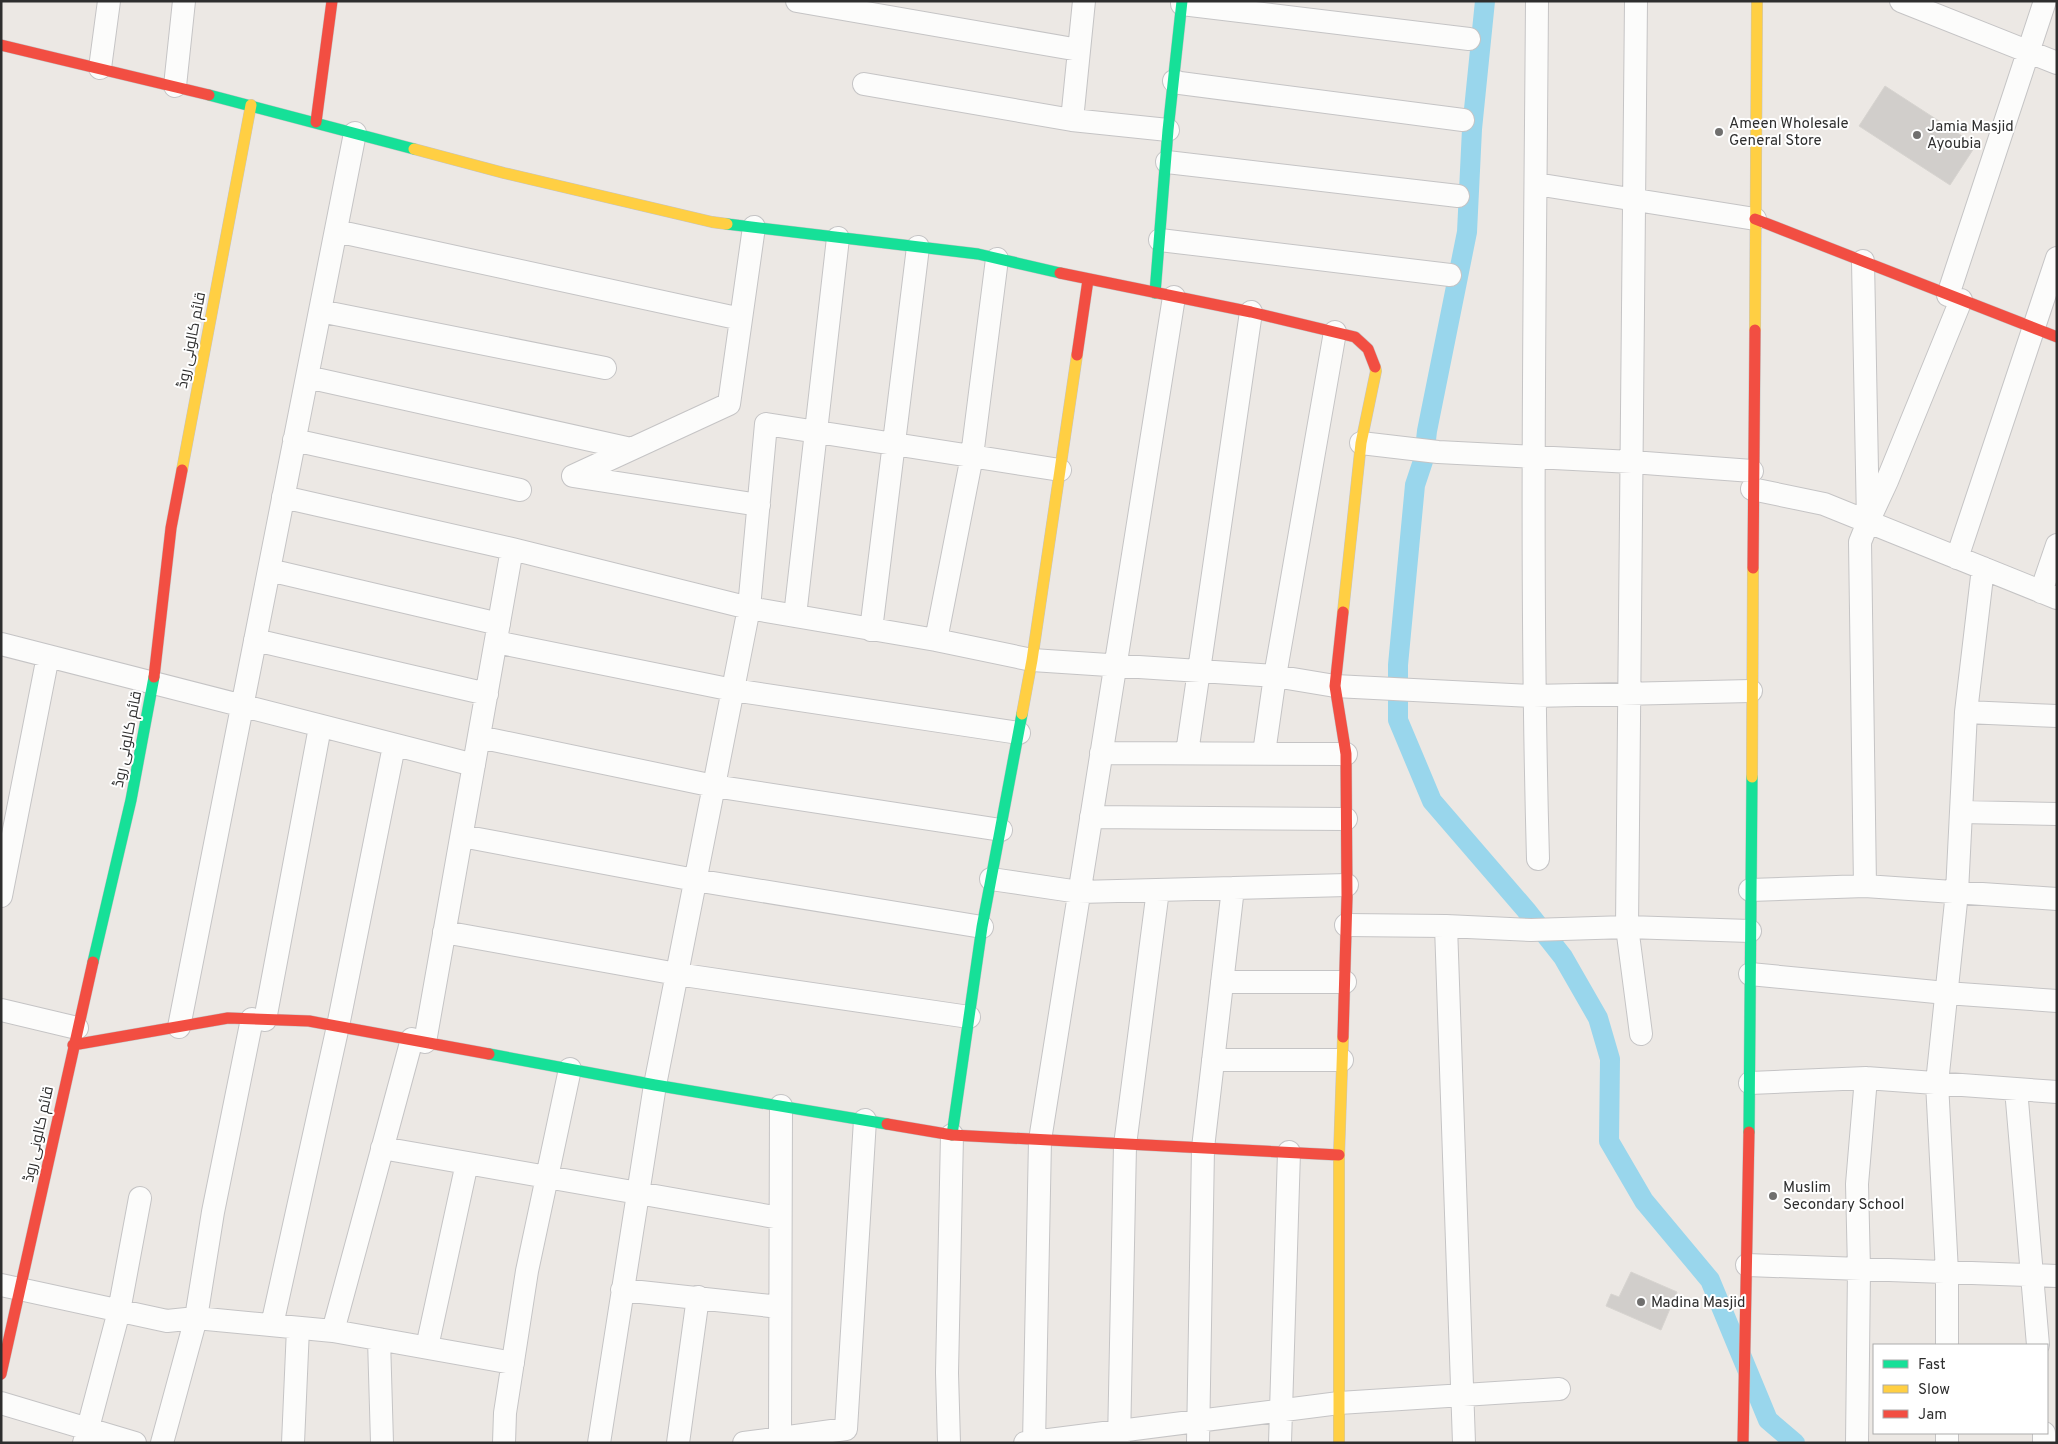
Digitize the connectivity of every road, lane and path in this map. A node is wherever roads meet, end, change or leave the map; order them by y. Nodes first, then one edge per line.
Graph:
1 (108, 1) edge
2 (184, 1) edge
3 (332, 1) edge
4 (797, 1) edge
5 (1084, 1) edge
6 (1537, 1) edge
7 (1636, 1) edge
8 (1757, 1) edge
9 (1901, 1) edge
10 (2045, 1) edge
11 (1182, 2) edge
12 (1941, 9) edge
13 (1469, 39) dead end
14 (1, 45) edge
15 (1079, 50) junction
16 (2028, 51) junction
17 (2057, 62) edge
18 (100, 68) junction
19 (1174, 81) junction
20 (864, 84) dead end
21 (174, 86) junction
22 (251, 104) junction
23 (1072, 120) junction
24 (1463, 120) dead end
25 (316, 122) junction
26 (1168, 130) junction
27 (355, 133) junction
28 (1167, 162) junction
29 (1536, 184) junction
30 (1458, 196) dead end
31 (1634, 199) junction
32 (1755, 219) junction
33 (754, 227) junction
34 (336, 231) junction
35 (838, 238) junction
36 (1160, 240) junction
37 (918, 247) junction
38 (997, 258) junction
39 (2057, 258) edge
40 (1863, 261) junction
41 (1450, 275) dead end
42 (1088, 280) junction
43 (1164, 295) junction
44 (1955, 297) junction
45 (320, 311) junction
46 (1251, 312) junction
47 (741, 319) junction
48 (2033, 328) junction
49 (1334, 332) junction
50 (2057, 337) edge
51 (605, 368) dead end
52 (307, 377) junction
53 (816, 432) junction
54 (294, 440) junction
55 (1361, 443) junction
56 (894, 444) junction
57 (631, 449) junction
58 (972, 456) junction
59 (1533, 457) junction
60 (1632, 462) junction
61 (1060, 470) junction
62 (1752, 480) junction
63 (520, 490) dead end
64 (283, 498) junction
65 (759, 505) junction
66 (1868, 522) junction
67 (2057, 545) edge
68 (512, 549) junction
69 (1956, 558) junction
70 (1982, 568) junction
71 (269, 570) junction
72 (2049, 595) edge
73 (750, 608) junction
74 (795, 616) junction
75 (871, 630) junction
76 (497, 633) junction
77 (255, 640) junction
78 (936, 640) junction
79 (1, 644) edge
80 (48, 656) junction
81 (1032, 660) junction
82 (1115, 665) junction
83 (1200, 671) junction
84 (1276, 676) junction
85 (153, 683) junction
86 (1336, 686) junction
87 (733, 690) junction
88 (1751, 691) junction
89 (486, 694) junction
90 (1630, 694) junction
91 (1533, 696) junction
92 (242, 706) junction
93 (1966, 712) junction
94 (2057, 716) edge
95 (320, 727) junction
96 (1019, 733) junction
97 (479, 737) junction
98 (394, 746) junction
99 (1101, 753) junction
100 (1187, 753) junction
101 (1264, 753) junction
102 (1346, 754) junction
103 (474, 765) junction
104 (714, 786) junction
105 (1961, 812) junction
106 (2057, 814) edge
107 (1091, 818) junction
108 (1346, 819) junction
109 (1001, 830) junction
110 (462, 836) junction
111 (1538, 859) dead end
112 (991, 879) junction
113 (695, 880) junction
114 (1347, 885) junction
115 (1865, 886) junction
116 (1233, 888) junction
117 (1158, 890) junction
118 (1750, 890) junction
119 (1079, 892) junction
120 (1957, 892) junction
121 (1, 896) edge
122 (2057, 899) edge
123 (1346, 925) junction
124 (1446, 926) junction
125 (982, 927) junction
126 (1627, 928) junction
127 (1750, 931) junction
128 (444, 932) junction
129 (677, 974) junction
130 (1750, 974) junction
131 (1222, 982) junction
132 (1344, 982) junction
133 (1946, 993) junction
134 (2057, 1001) edge
135 (1, 1010) edge
136 (969, 1017) junction
137 (259, 1019) junction
138 (179, 1026) junction
139 (338, 1026) junction
140 (1641, 1034) dead end
141 (75, 1036) junction
142 (418, 1041) junction
143 (1213, 1060) junction
144 (1342, 1060) junction
145 (570, 1069) junction
146 (1866, 1078) junction
147 (1750, 1083) junction
148 (1937, 1083) junction
149 (655, 1085) junction
150 (2016, 1089) junction
151 (2057, 1092) edge
152 (781, 1106) junction
153 (865, 1120) junction
154 (952, 1135) junction
155 (1040, 1140) junction
156 (1126, 1145) junction
157 (382, 1148) junction
158 (1202, 1148) junction
159 (1289, 1152) junction
160 (1339, 1155) junction
161 (467, 1163) junction
162 (547, 1177) junction
163 (638, 1193) junction
164 (140, 1198) dead end
165 (780, 1218) junction
166 (1747, 1266) junction
167 (1859, 1269) junction
168 (1947, 1272) junction
169 (2033, 1275) junction
170 (2057, 1276) edge
171 (10, 1287) edge
172 (622, 1290) junction
173 (698, 1298) junction
174 (780, 1307) junction
175 (119, 1311) junction
176 (196, 1318) junction
177 (272, 1325) junction
178 (298, 1328) junction
179 (333, 1331) junction
180 (379, 1339) junction
181 (1947, 1344) edge
182 (2038, 1344) edge
183 (427, 1347) junction
184 (513, 1363) junction
185 (1, 1374) edge
186 (1559, 1389) dead end
187 (1462, 1395) junction
188 (1, 1402) edge
189 (1339, 1403) junction
190 (1280, 1410) junction
191 (1198, 1432) edge
192 (86, 1436) edge
193 (1118, 1437) edge
194 (760, 1441) edge
195 (1031, 1442) edge
196 (135, 1443) edge
197 (162, 1443) edge
198 (293, 1443) edge
199 (382, 1443) edge
200 (504, 1443) edge
201 (598, 1443) edge
202 (678, 1443) edge
203 (950, 1443) edge
204 (1280, 1443) edge
205 (1339, 1443) edge
206 (1464, 1443) edge
207 (1743, 1443) edge
208 (1857, 1443) edge

1 - 18 street
2 - 21 street
3 - 25 street
4 - 15 street
5 - 15 street
6 - 29 street
7 - 31 street
8 - 32 street
9 - 12 street
10 - 16 street
11 - 13 street
11 - 19 street
12 - 16 street
14 - 18 street
15 - 23 street
16 - 17 street
16 - 44 street
18 - 21 street
19 - 24 street
19 - 26 street
20 - 23 street
21 - 22 street
22 - 25 street
22 - 85 street, قائم کالونی روڈ
23 - 26 street
25 - 27 street
26 - 28 street
27 - 33 street
27 - 34 street
28 - 30 street
28 - 36 street
29 - 31 street
29 - 59 street
31 - 32 street
31 - 60 street
32 - 40 street
32 - 62 street
33 - 35 street
33 - 47 street
34 - 45 street
34 - 47 street
35 - 37 street
35 - 53 street
36 - 41 street
36 - 43 street
37 - 38 street
37 - 56 street
38 - 42 street
38 - 58 street
39 - 48 street
40 - 44 street
40 - 66 street
42 - 43 street
42 - 61 street
43 - 46 street
43 - 82 street
44 - 48 street
44 - 66 street
45 - 51 street
45 - 52 street
46 - 49 street
46 - 83 street
47 - 57 street
48 - 50 street
48 - 69 street
49 - 55 street
49 - 84 street
52 - 54 street
52 - 57 street
53 - 56 street
53 - 65 street
53 - 74 street
54 - 63 street
54 - 64 street
55 - 59 street
55 - 86 street
56 - 58 street
56 - 75 street
57 - 65 street
58 - 61 street
58 - 78 street
59 - 60 street
59 - 91 street
60 - 62 street
60 - 90 street
61 - 81 street
62 - 66 street
62 - 88 street
64 - 68 street
64 - 71 street
65 - 73 street
66 - 69 street
66 - 115 street
67 - 72 street
68 - 73 street
68 - 76 street
69 - 70 street
70 - 72 street
70 - 93 street
71 - 76 street
71 - 77 street
73 - 74 street
73 - 87 street
74 - 75 street
75 - 78 street
76 - 87 street
76 - 89 street
77 - 89 street
77 - 92 street
78 - 81 street
79 - 80 street
80 - 85 street
80 - 121 street
81 - 82 street
81 - 96 street
82 - 83 street
82 - 99 street
83 - 84 street
83 - 100 street
84 - 86 street
84 - 101 street
85 - 92 street
85 - 141 street, قائم کالونی روڈ
86 - 91 street
86 - 102 street
87 - 96 street
87 - 104 street
88 - 90 street
88 - 118 street
89 - 97 street
90 - 91 street
90 - 126 street
91 - 111 street
92 - 95 street
92 - 138 street
93 - 94 street
93 - 105 street
95 - 98 street
95 - 137 street
96 - 109 street
97 - 103 street
97 - 104 street
98 - 103 street
98 - 139 street
99 - 100 street
99 - 107 street
100 - 101 street
101 - 102 street
102 - 108 street
103 - 110 street
104 - 109 street
104 - 113 street
105 - 106 street
105 - 120 street
107 - 108 street
107 - 119 street
108 - 114 street
109 - 112 street
110 - 113 street
110 - 128 street
112 - 119 street
112 - 125 street
113 - 125 street
113 - 129 street
114 - 116 street
114 - 123 street
115 - 118 street
115 - 120 street
116 - 117 street
116 - 131 street
117 - 119 street
117 - 156 street
118 - 127 street
119 - 155 street
120 - 122 street
120 - 133 street
123 - 124 street
123 - 132 street
124 - 126 street
124 - 187 street
125 - 136 street
126 - 127 street
126 - 140 street
127 - 130 street
128 - 129 street
128 - 142 street
129 - 136 street
129 - 149 street
130 - 133 street
130 - 147 street
131 - 132 street
131 - 143 street
132 - 144 street
133 - 134 street
133 - 148 street
135 - 141 street
136 - 154 street
137 - 138 street
137 - 139 street
137 - 176 street
138 - 141 street
139 - 142 street
139 - 177 street
141 - 171 street, قائم کالونی روڈ
142 - 145 street
142 - 157 street
143 - 144 street
143 - 158 street
144 - 160 street
145 - 149 street
145 - 162 street
146 - 147 street
146 - 148 street
146 - 167 street
147 - 166 street
148 - 150 street
148 - 168 street
149 - 152 street
149 - 163 street
150 - 151 street
150 - 169 street
152 - 153 street
152 - 165 street
153 - 154 street
153 - 194 street
154 - 155 street
154 - 203 street
155 - 156 street
155 - 195 street
156 - 158 street
156 - 193 street
157 - 161 street
157 - 179 street
158 - 159 street
158 - 191 street
159 - 160 street
159 - 190 street
160 - 189 street
161 - 162 street
161 - 183 street
162 - 163 street
162 - 184 street
163 - 165 street
163 - 172 street
164 - 175 street
165 - 174 street
166 - 167 street
166 - 207 street
167 - 168 street
167 - 208 street
168 - 169 street
168 - 181 street
169 - 170 street
169 - 182 street
171 - 175 street
171 - 185 street, قائم کالونی روڈ
172 - 173 street
172 - 201 street
173 - 174 street
173 - 202 street
174 - 194 street
175 - 176 street
175 - 192 street
176 - 177 street
176 - 197 street
177 - 178 street
178 - 179 street
178 - 198 street
179 - 180 street
180 - 183 street
180 - 199 street
183 - 184 street
184 - 200 street
186 - 187 street
187 - 189 street
187 - 206 street
188 - 192 street
189 - 190 street
189 - 205 street
190 - 191 street
190 - 204 street
191 - 193 street
192 - 196 street
193 - 195 street

